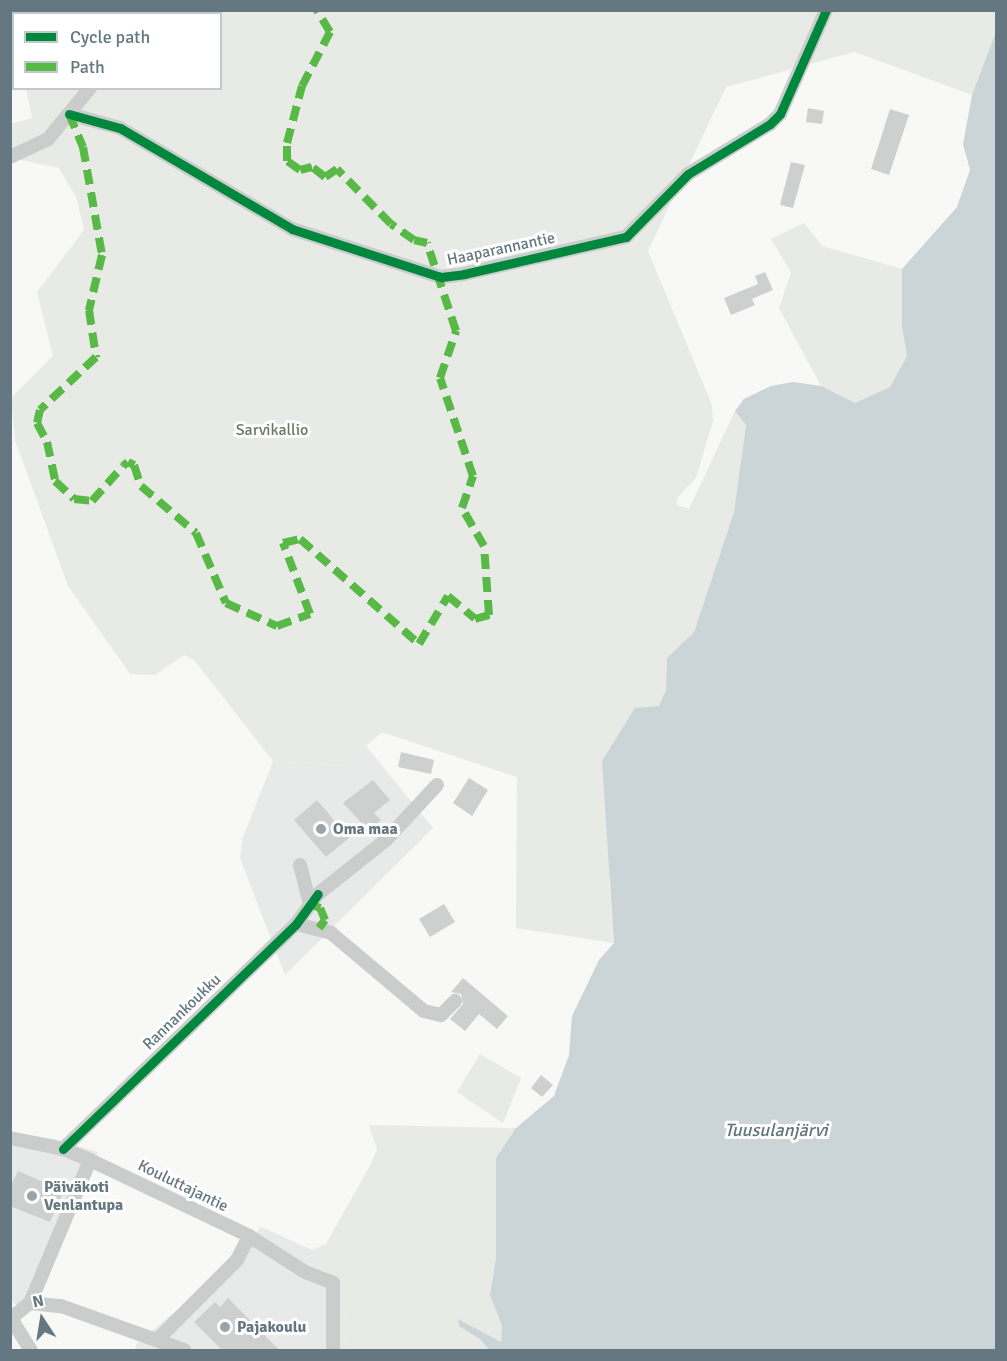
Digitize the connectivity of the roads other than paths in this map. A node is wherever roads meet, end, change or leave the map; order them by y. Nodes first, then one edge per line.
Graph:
1 (826, 10) edge
2 (88, 90) edge
3 (69, 114) junction
4 (10, 157) edge
5 (437, 786) dead end
6 (300, 866) dead end
7 (314, 899) junction
8 (296, 924) junction
9 (455, 1001) dead end
10 (10, 1138) edge
11 (63, 1149) junction
12 (90, 1160) junction
13 (249, 1236) junction
14 (30, 1303) junction
15 (11, 1318) edge
16 (158, 1340) junction
17 (31, 1350) edge
18 (183, 1350) edge
19 (333, 1350) edge

1 - 3 street, Haaparannantie
2 - 3 street
3 - 4 street
5 - 7 street, Rannankoukku
6 - 7 street
7 - 8 street, Rannankoukku
8 - 9 street
8 - 11 street, Rannankoukku
10 - 11 street, Kouluttajantie
11 - 12 street, Kouluttajantie
12 - 13 street, Kouluttajantie
12 - 14 street
13 - 16 street
13 - 19 street, Kouluttajantie
14 - 15 street
14 - 16 street
15 - 17 street
16 - 18 street

